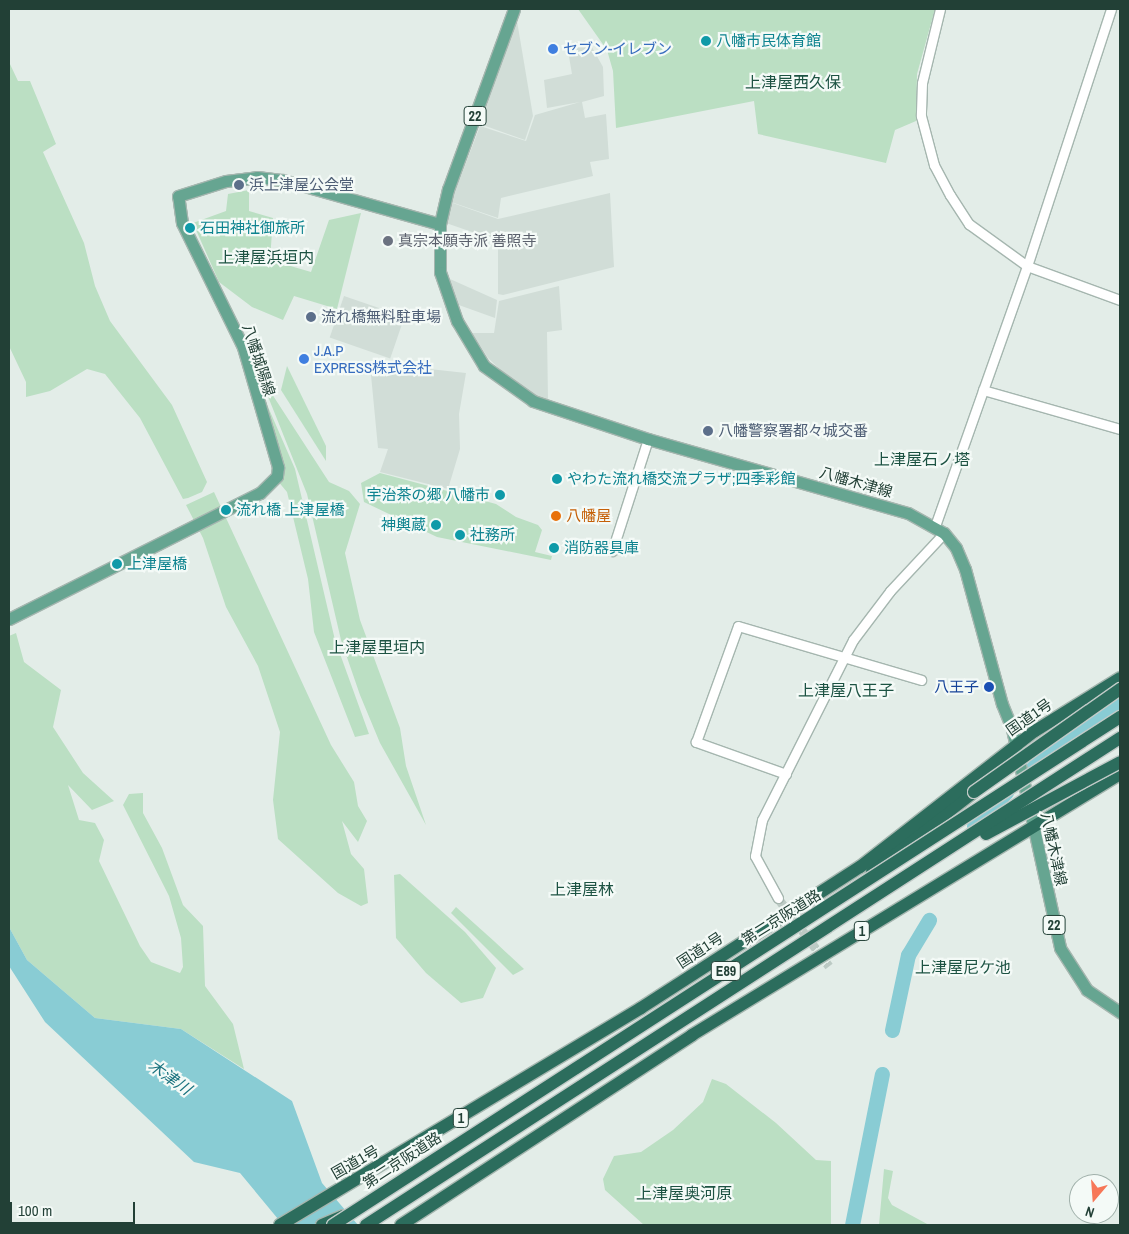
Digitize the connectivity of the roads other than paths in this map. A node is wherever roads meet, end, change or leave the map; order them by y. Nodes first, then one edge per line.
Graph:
1 (514, 9) edge
2 (940, 9) edge
3 (1111, 9) edge
4 (440, 224) junction
5 (1027, 266) junction
6 (1120, 300) edge
7 (983, 390) junction
8 (1120, 429) edge
9 (648, 439) junction
10 (939, 530) junction
11 (612, 550) dead end
12 (9, 619) edge
13 (844, 654) junction
14 (1120, 678) edge
15 (921, 680) dead end
16 (1120, 688) edge
17 (1120, 717) edge
18 (1120, 738) edge
19 (1017, 750) junction
20 (1120, 762) edge
21 (786, 774) junction
22 (1120, 774) edge
23 (1032, 820) junction
24 (778, 898) tunnel mouth
25 (822, 909) junction
26 (818, 934) junction
27 (1120, 1012) edge
28 (356, 1210) junction
29 (280, 1225) edge
30 (322, 1225) edge
31 (332, 1225) edge
32 (367, 1225) edge
33 (401, 1225) edge

1 - 4 main road, 八幡木津線 / 22
2 - 5 street
3 - 5 street
4 - 9 main road, 八幡木津線 / 22
4 - 12 main road, 八幡城陽線
5 - 6 street
5 - 7 street
7 - 8 street
7 - 10 street
9 - 10 main road, 八幡木津線 / 22
9 - 11 street
10 - 13 street
10 - 19 main road, 八幡木津線 / 22
13 - 15 street
13 - 21 street
13 - 21 street
14 - 19 highway, 国道1号 / 1
16 - 25 highway, bridge
17 - 25 highway, 第二京阪道路 / E89, bridge
18 - 26 highway, E89, bridge
19 - 23 main road, 八幡木津線 / 22, bridge
19 - 29 highway, 国道1号 / 1
20 - 26 highway, bridge
21 - 24 street
22 - 23 highway, 1
23 - 27 main road, 八幡木津線 / 22
23 - 33 highway, 1
25 - 28 highway, 第二京阪道路 / E89, bridge
26 - 32 highway, E89, bridge
28 - 30 highway, bridge
28 - 31 highway, 第二京阪道路 / E89, bridge

